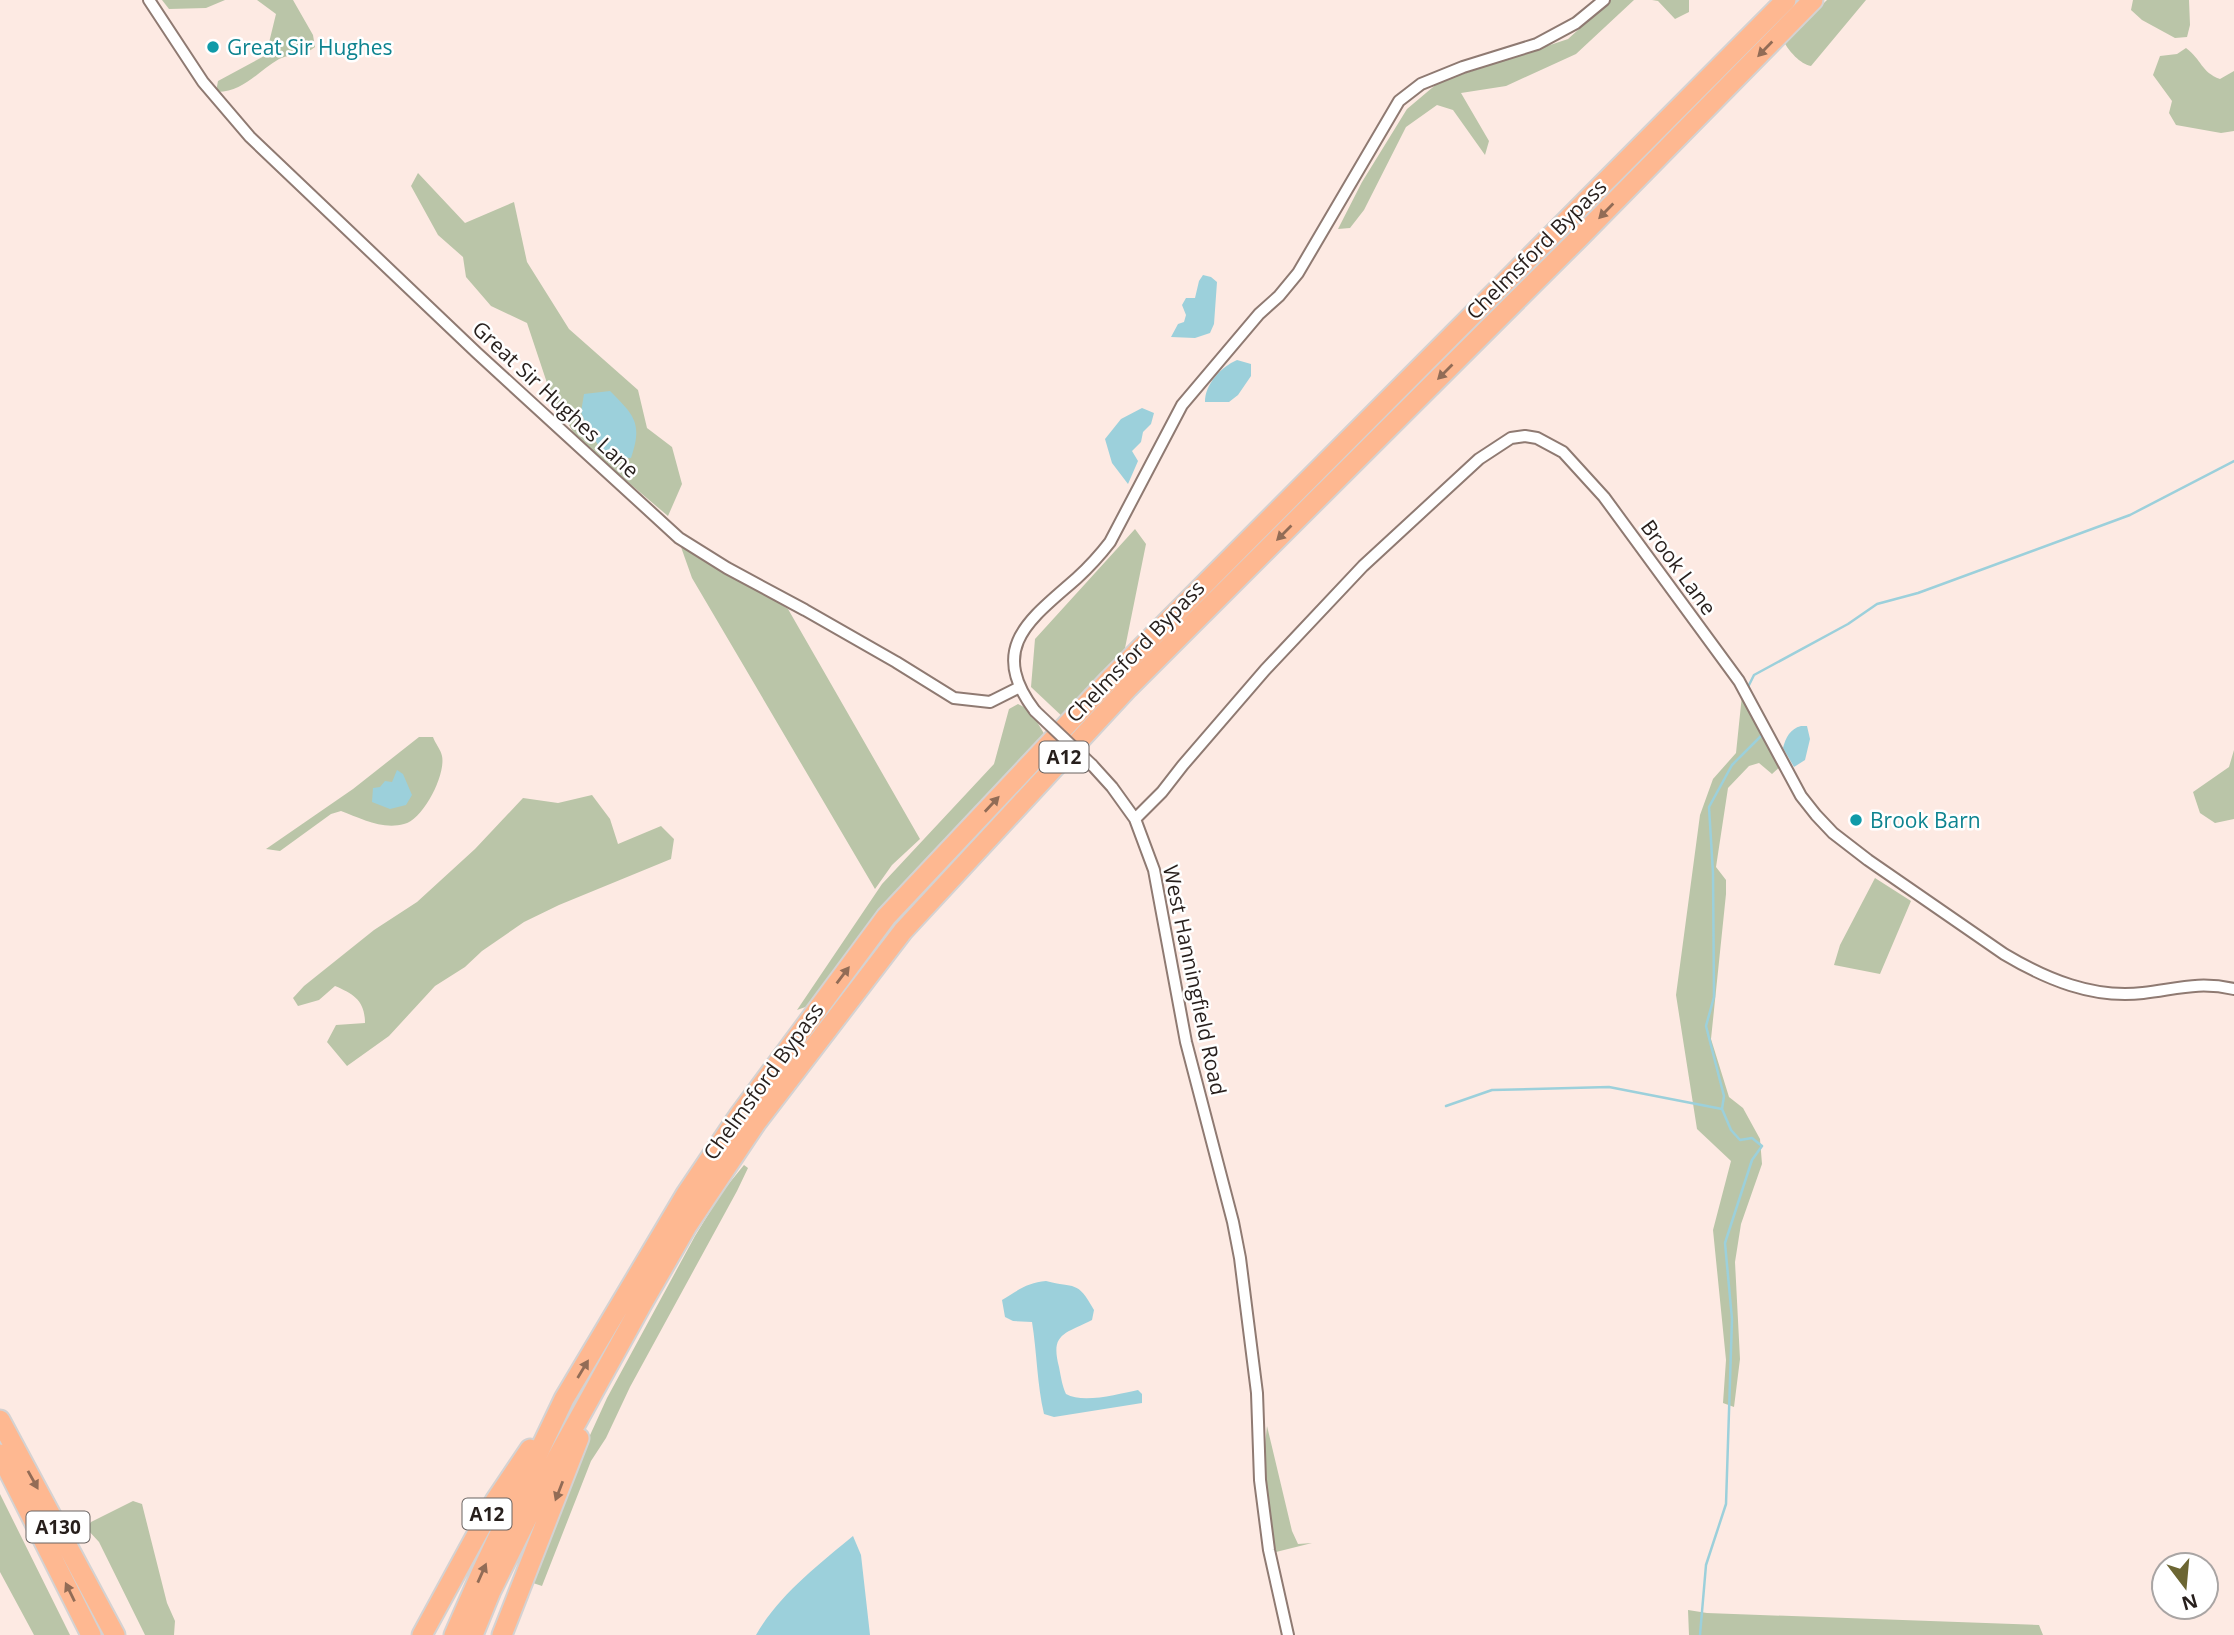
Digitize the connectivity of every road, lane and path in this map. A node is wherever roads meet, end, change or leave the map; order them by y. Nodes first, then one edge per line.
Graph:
1 (149, 0) edge
2 (1604, 0) edge
3 (1786, 0) edge
4 (1813, 0) edge
5 (1020, 687) junction
6 (1135, 819) junction
7 (2234, 989) edge
8 (599, 1381) junction
9 (564, 1399) junction
10 (0, 1420) edge
11 (0, 1454) edge
12 (90, 1635) edge
13 (115, 1635) edge
14 (422, 1635) edge
15 (454, 1635) edge
16 (473, 1635) edge
17 (502, 1635) edge
18 (1288, 1635) edge

1 - 5 street, Great Sir Hughes Lane
2 - 5 street, West Hanningfield Road
9 -> 3 highway, Chelmsford Bypass / A12
4 -> 8 highway, Chelmsford Bypass / A12
5 - 6 street, West Hanningfield Road, bridge
6 - 7 street, Brook Lane
6 - 18 street, West Hanningfield Road
8 - 16 highway, Chelmsford Bypass / A12
8 -> 17 highway, A12
9 - 14 highway, A12
15 -> 9 highway, Chelmsford Bypass / A12
10 -> 13 highway, A130
12 -> 11 highway, A130

